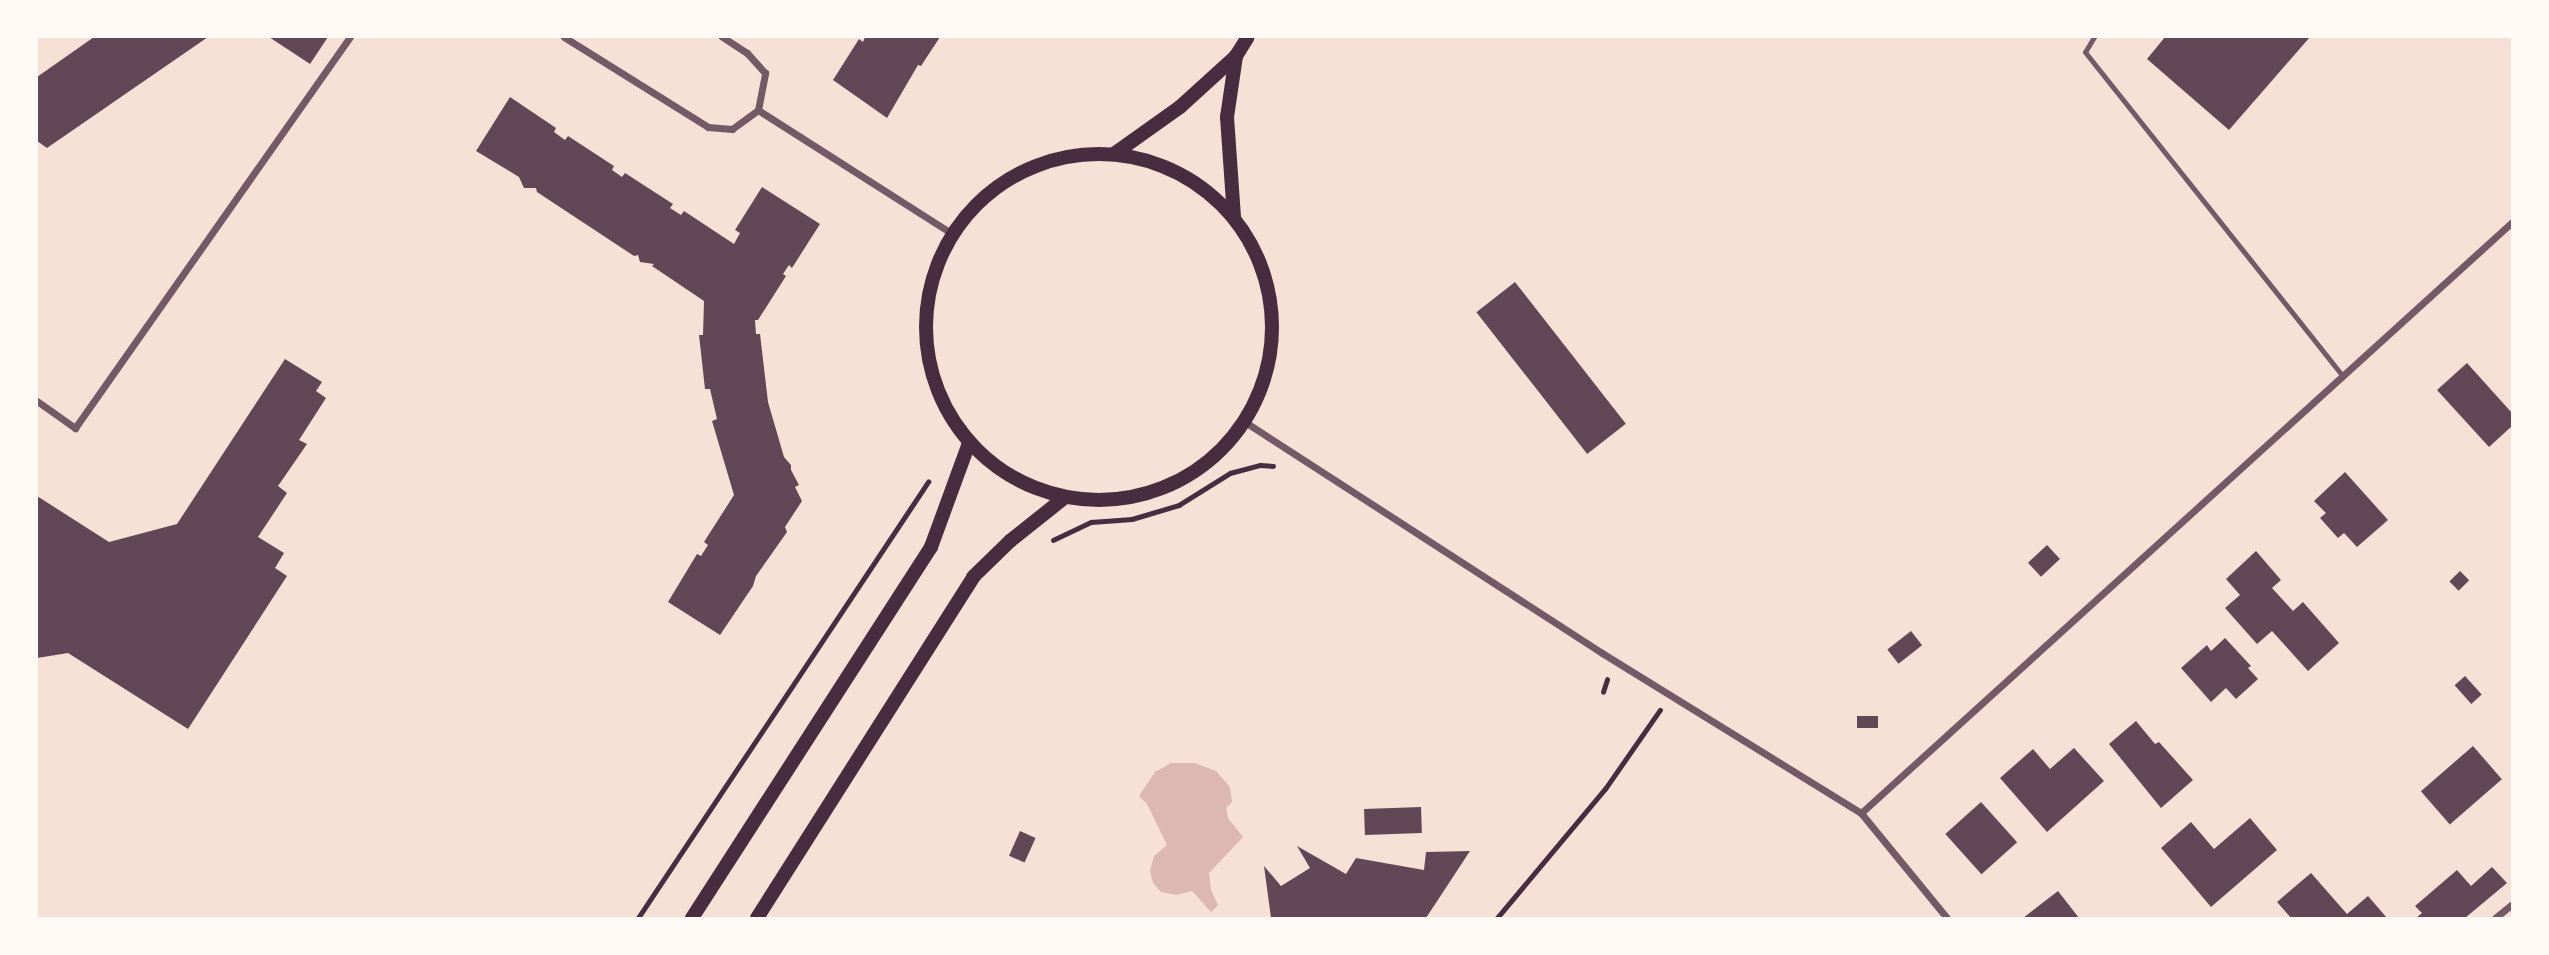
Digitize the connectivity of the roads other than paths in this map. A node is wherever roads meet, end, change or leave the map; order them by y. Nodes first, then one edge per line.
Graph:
1 (350, 37) edge
2 (564, 37) edge
3 (722, 37) edge
4 (1248, 37) edge
5 (2094, 37) edge
6 (1236, 56) junction
7 (758, 110) junction
8 (1114, 154) junction
9 (1234, 217) junction
10 (2512, 222) edge
11 (953, 234) junction
12 (2343, 376) junction
13 (37, 401) edge
14 (1245, 422) junction
15 (970, 443) junction
16 (1064, 498) junction
17 (1861, 813) junction
18 (2512, 904) edge
19 (692, 918) edge
20 (757, 918) edge
21 (1947, 918) edge
22 (2495, 918) edge

1 - 13 street
2 - 7 street
3 - 7 street
4 - 6 main road
5 - 12 lane
6 - 8 main road
6 - 9 main road
7 - 11 street
8 - 9 main road
8 - 11 main road
9 - 14 main road
10 - 12 street
11 - 15 main road
12 - 17 street
14 - 16 main road
14 - 17 street
15 - 16 main road
15 - 19 main road
16 - 20 main road
17 - 21 street
18 - 22 street

